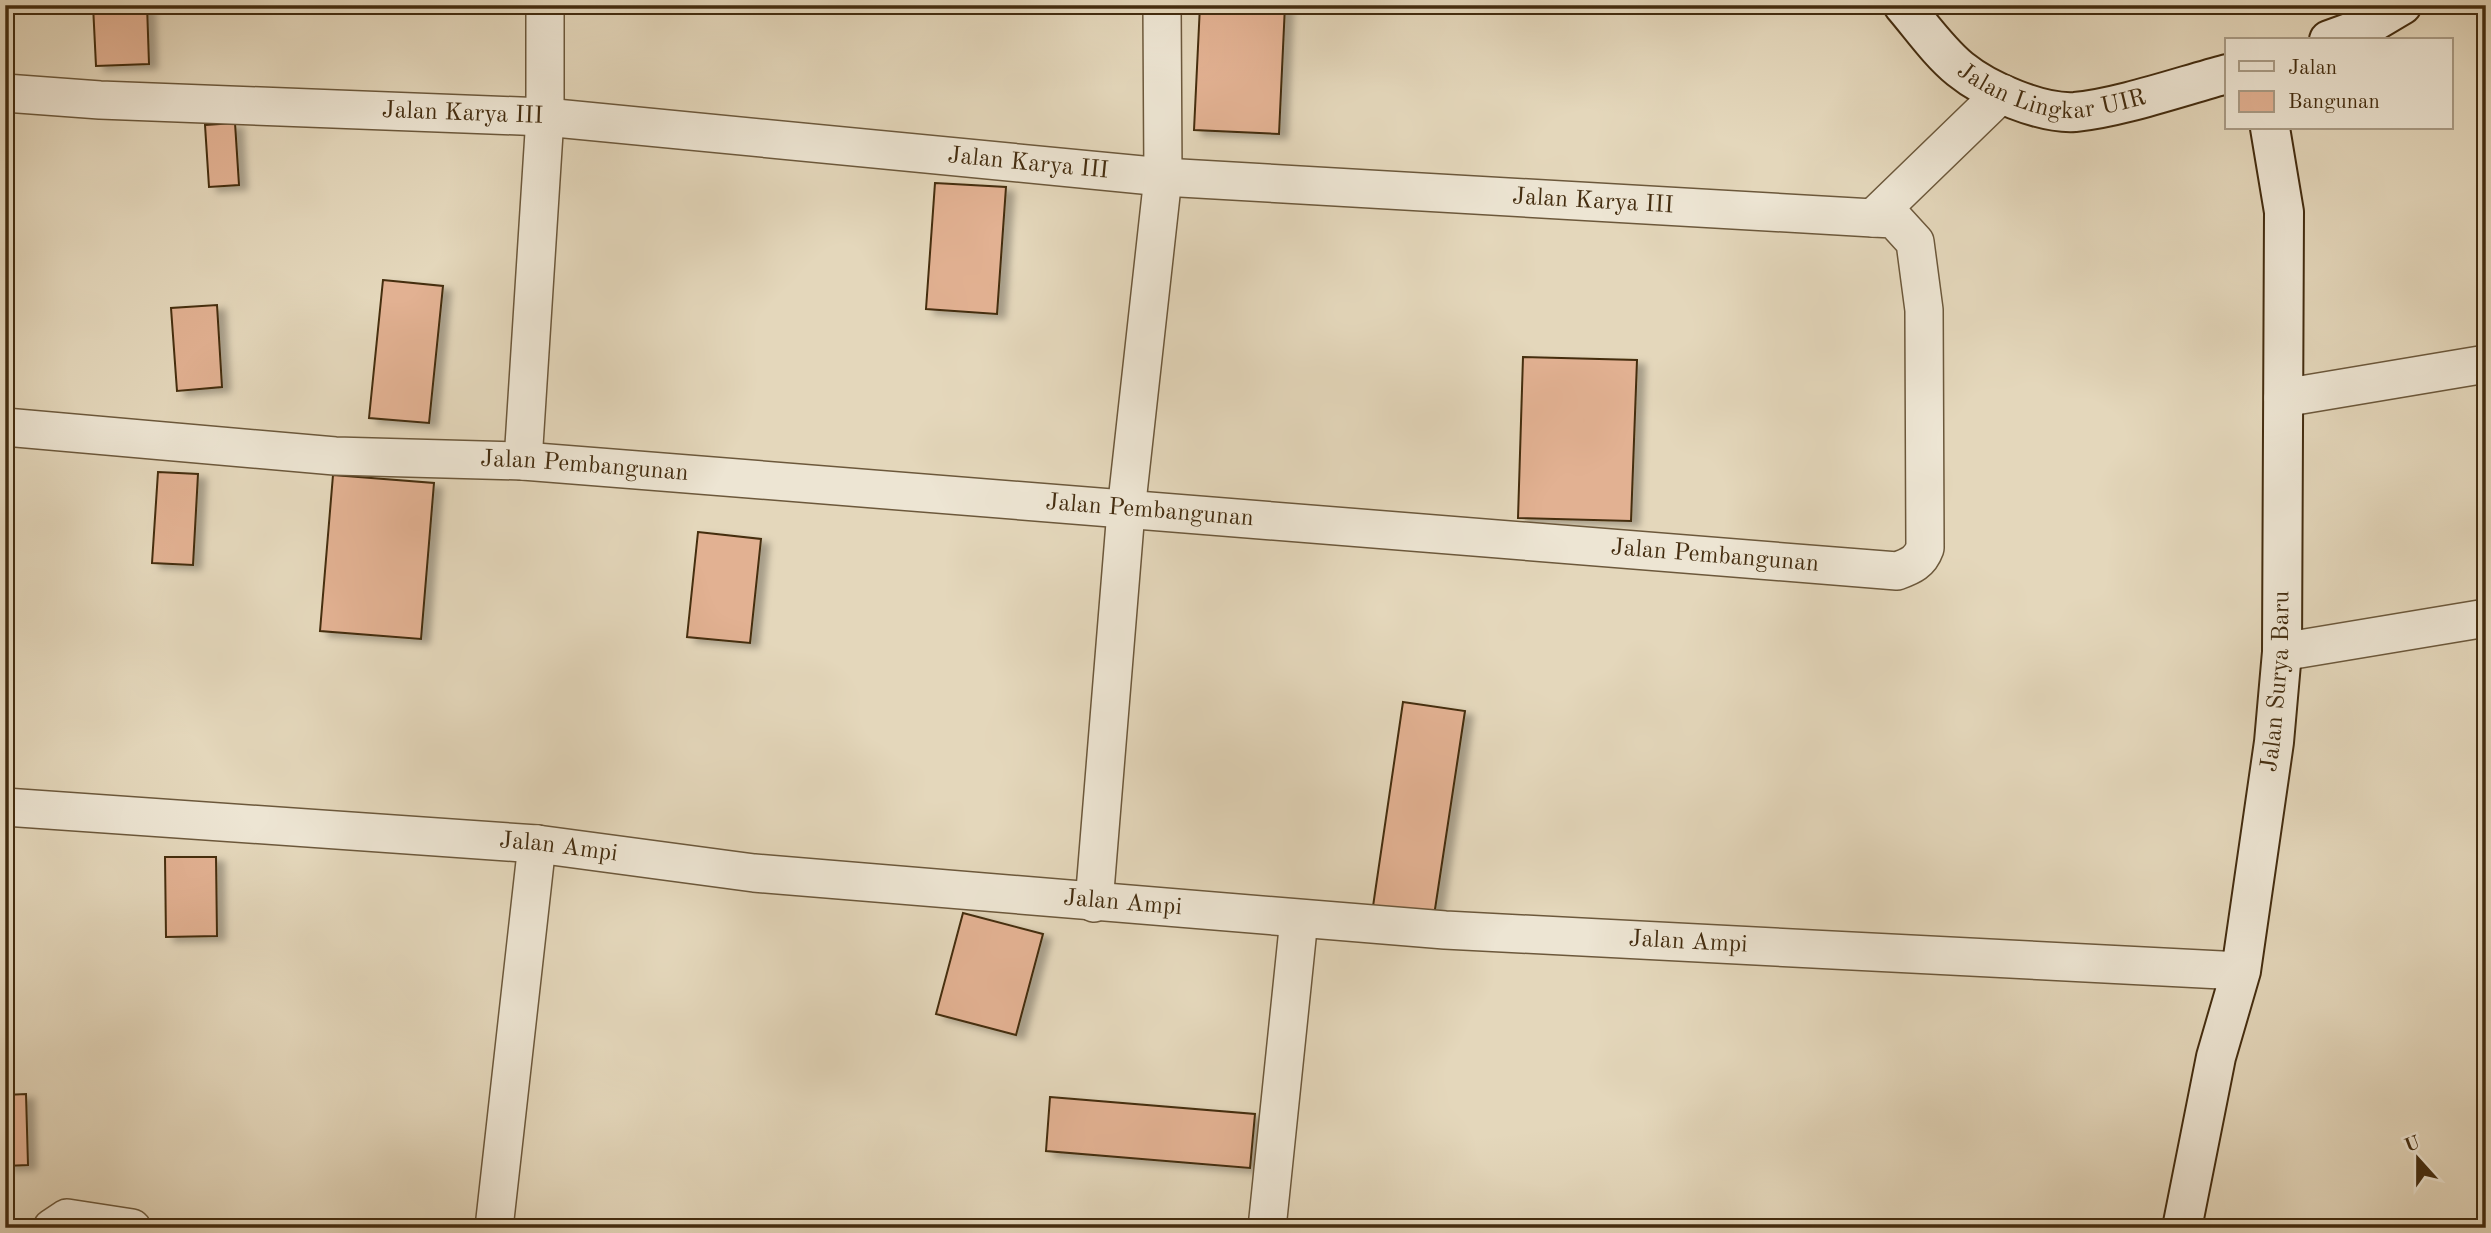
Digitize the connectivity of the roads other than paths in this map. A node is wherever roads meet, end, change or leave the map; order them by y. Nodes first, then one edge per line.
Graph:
1 (545, 5) edge
2 (1162, 5) edge
3 (1903, 5) edge
4 (2402, 5) edge
5 (2335, 38) edge
6 (2225, 74) edge
7 (5, 93) edge
8 (2002, 93) junction
9 (545, 117) junction
10 (2270, 130) edge
11 (1163, 177) junction
12 (1873, 218) junction
13 (2486, 364) edge
14 (2283, 398) junction
15 (5, 427) edge
16 (523, 461) junction
17 (1126, 511) junction
18 (2486, 618) edge
19 (2282, 652) junction
20 (5, 807) edge
21 (537, 844) junction
22 (1094, 903) junction
23 (1299, 919) junction
24 (2241, 971) junction
25 (52, 1228) edge
26 (132, 1228) edge
27 (494, 1228) edge
28 (1267, 1228) edge
29 (2182, 1228) edge

1 - 9 street
2 - 11 street
3 - 8 street, Jalan Lingkar UIR
4 - 5 street
6 - 8 street, Jalan Lingkar UIR
7 - 9 street, Jalan Karya III
8 - 12 street
9 - 11 street, Jalan Karya III
9 - 16 street
10 - 14 street, Jalan Surya Baru
11 - 12 street, Jalan Karya III
11 - 17 street
12 - 17 street, Jalan Pembangunan
13 - 14 street
14 - 19 street, Jalan Surya Baru
15 - 16 street, Jalan Pembangunan
16 - 17 street, Jalan Pembangunan
17 - 22 street
18 - 19 street
19 - 24 street, Jalan Surya Baru
20 - 21 street, Jalan Ampi
21 - 22 street, Jalan Ampi
21 - 27 street
22 - 23 street, Jalan Ampi
23 - 24 street, Jalan Ampi
23 - 28 street
24 - 29 street, Jalan Surya Baru
25 - 26 street

